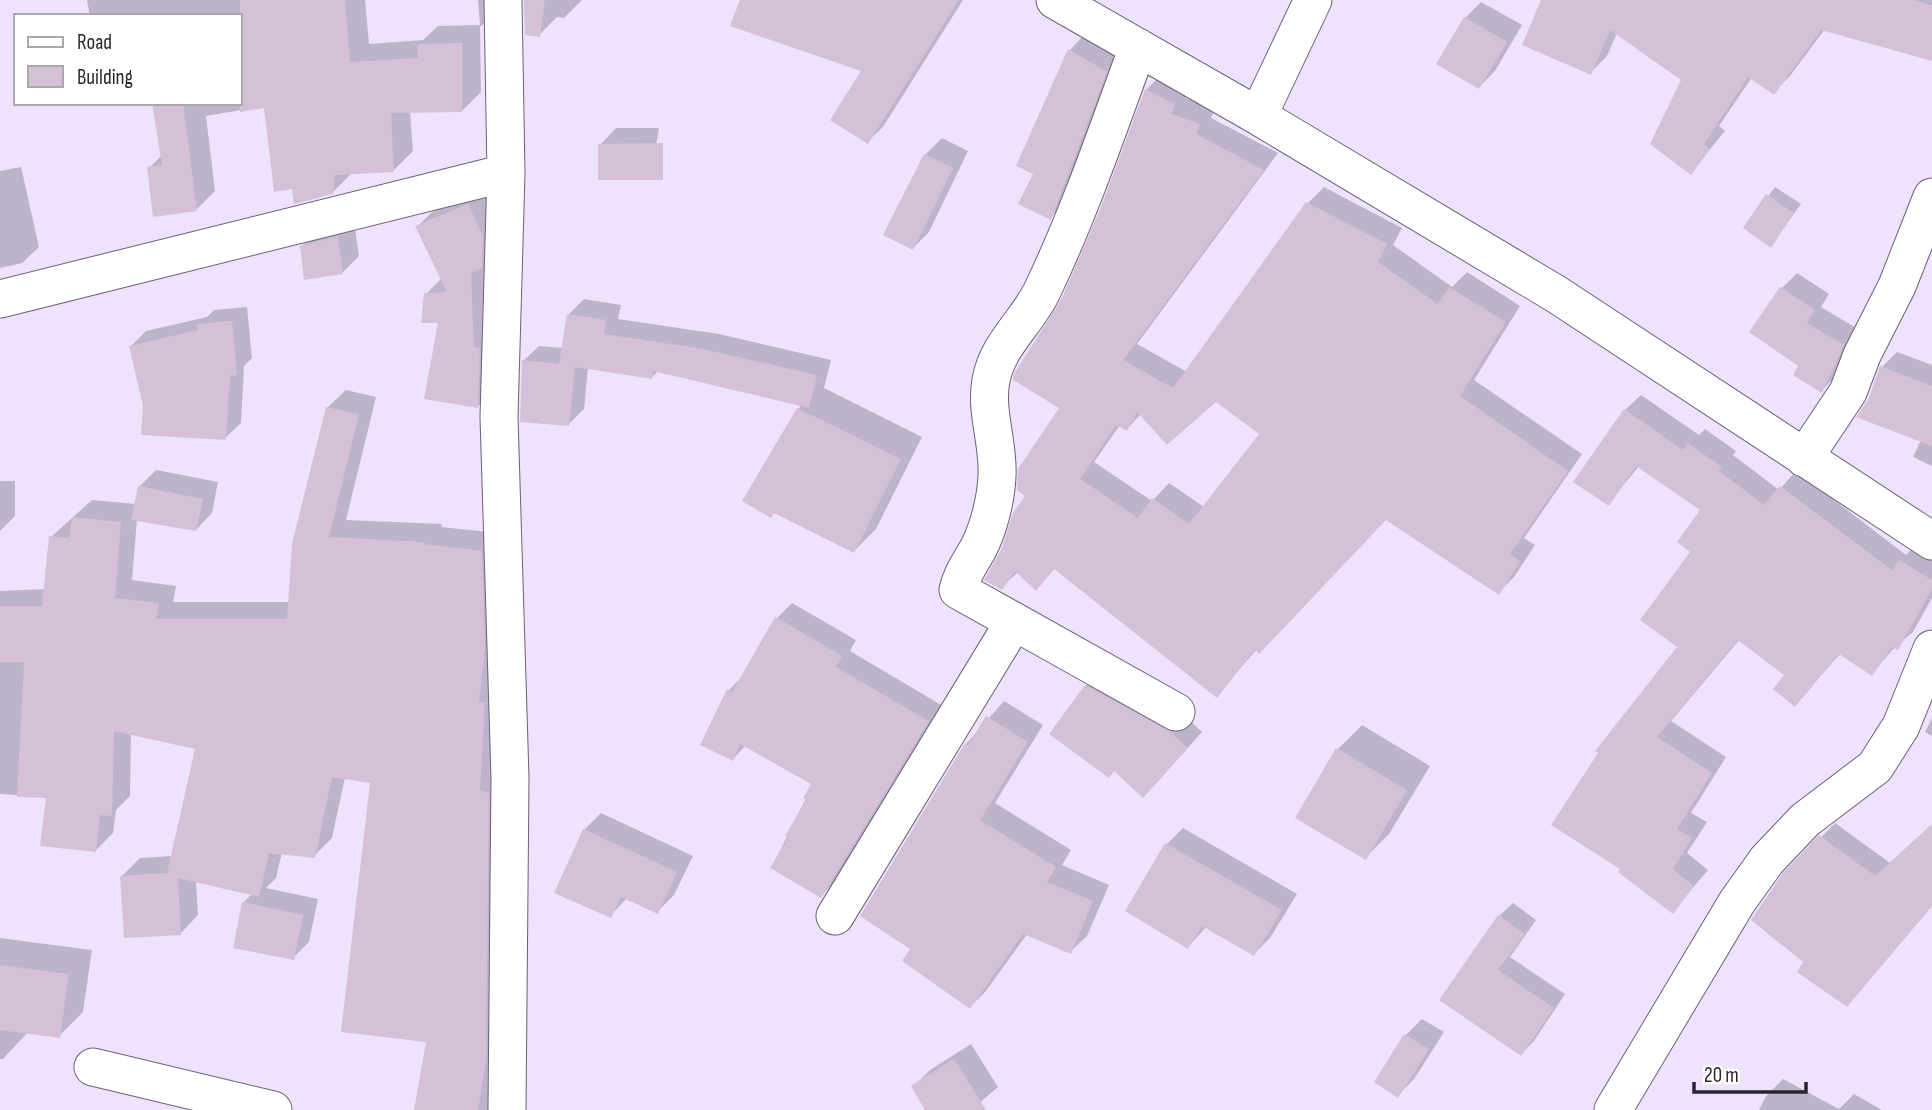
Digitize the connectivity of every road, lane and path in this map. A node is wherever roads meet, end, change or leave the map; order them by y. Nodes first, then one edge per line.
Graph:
1 (503, 0) edge
2 (1055, 0) edge
3 (1313, 0) edge
4 (1138, 47) junction
5 (1258, 116) junction
6 (506, 173) junction
7 (1932, 197) edge
8 (0, 299) edge
9 (1804, 458) junction
10 (1932, 541) edge
11 (1014, 622) junction
12 (1932, 649) edge
13 (1176, 712) dead end
14 (835, 916) dead end
15 (93, 1067) dead end
16 (273, 1110) edge
17 (507, 1110) edge
18 (1613, 1110) edge

1 - 6 street
2 - 4 street
3 - 5 street
4 - 5 street
4 - 11 street
5 - 9 street
6 - 8 street
6 - 17 street
7 - 9 street
9 - 10 street
11 - 13 street
11 - 14 street
12 - 18 street
15 - 16 street

